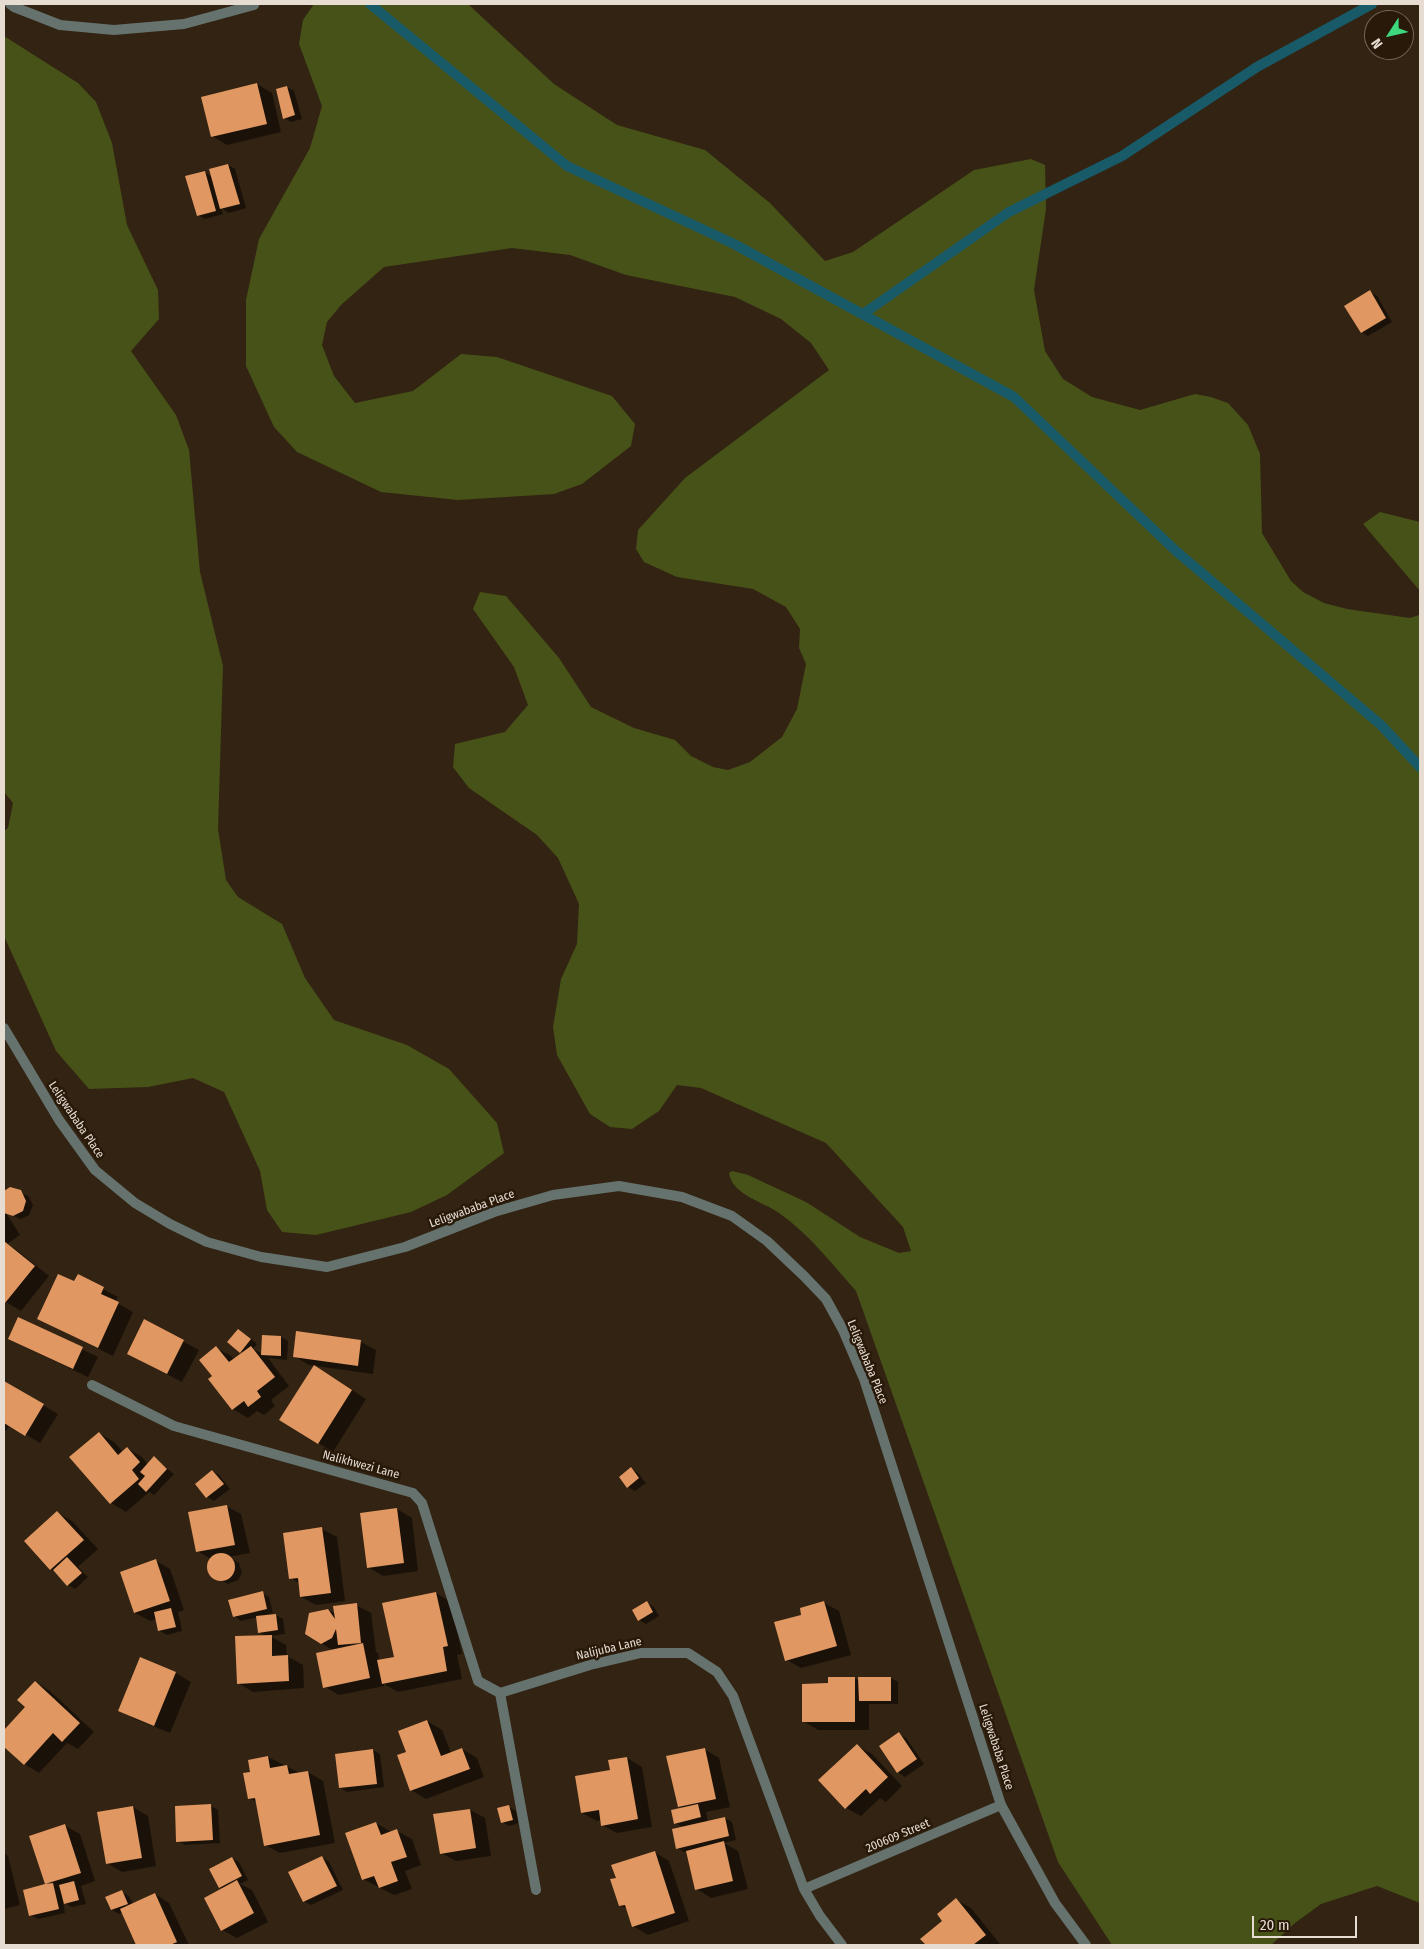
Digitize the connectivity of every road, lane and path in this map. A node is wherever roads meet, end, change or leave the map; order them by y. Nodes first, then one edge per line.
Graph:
1 (10, 4) edge
2 (254, 5) dead end
3 (4, 1028) edge
4 (92, 1385) dead end
5 (500, 1693) junction
6 (1001, 1805) junction
7 (804, 1889) junction
8 (536, 1890) dead end
9 (842, 1945) edge
10 (1086, 1945) edge

1 - 2 street
3 - 6 street, Leligwababa Place
4 - 5 street, Nalikhwezi Lane
5 - 7 street, Nalijuba Lane
5 - 8 street
6 - 7 street, 200609 Street
6 - 10 street, Leligwababa Place
7 - 9 street, Nalijuba Lane

